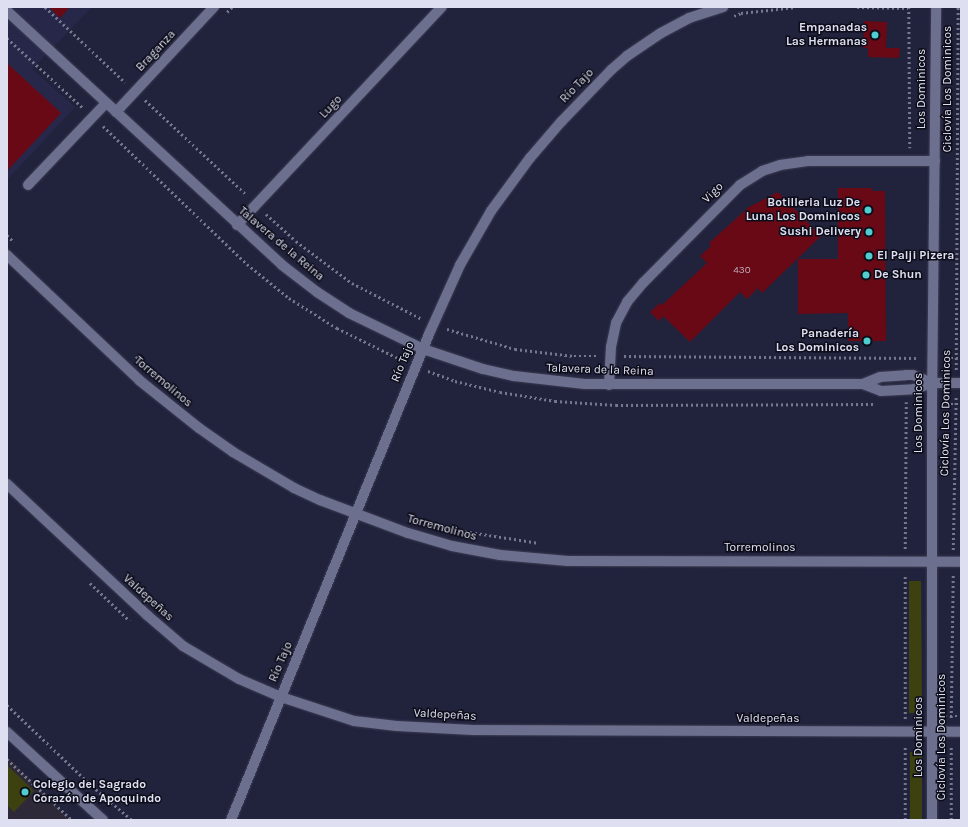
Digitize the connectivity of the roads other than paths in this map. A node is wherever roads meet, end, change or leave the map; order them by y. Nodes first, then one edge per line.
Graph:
1 (442, 7) edge
2 (723, 7) edge
3 (936, 7) edge
4 (210, 8) edge
5 (7, 11) edge
6 (106, 103) junction
7 (116, 112) junction
8 (934, 161) junction
9 (28, 185) dead end
10 (237, 225) junction
11 (7, 255) edge
12 (423, 349) junction
13 (932, 383) junction
14 (959, 383) edge
15 (863, 384) junction
16 (609, 385) junction
17 (7, 484) edge
18 (355, 514) junction
19 (932, 562) junction
20 (957, 562) edge
21 (281, 697) junction
22 (7, 732) edge
23 (956, 732) edge
24 (932, 733) junction
25 (103, 820) edge
26 (231, 820) edge
27 (932, 820) edge

1 - 10 street, Lugo
2 - 12 street, Río Tajo
3 - 8 street, Los Dominicos
4 - 7 street, Braganza
5 - 6 street, Talavera de la Reina
6 - 7 street, Talavera de la Reina
6 - 9 street
7 - 10 street, Talavera de la Reina
8 - 13 street, Los Dominicos
8 - 16 street, Vigo
10 - 12 street, Talavera de la Reina
11 - 18 street, Torremolinos
12 - 16 street, Talavera de la Reina
12 - 18 street, Río Tajo
13 - 14 street, Talavera de la Reina
13 - 15 street, Talavera de la Reina
13 - 15 street, Talavera de la Reina
13 - 19 street, Los Dominicos
15 - 16 street, Talavera de la Reina
17 - 21 street, Valdepeñas
18 - 19 street, Torremolinos
18 - 21 street, Río Tajo
19 - 20 street, Torremolinos
19 - 24 street, Los Dominicos
21 - 24 street, Valdepeñas
21 - 26 street, Río Tajo
22 - 25 street
23 - 24 street, Valdepeñas
24 - 27 street, Los Dominicos

